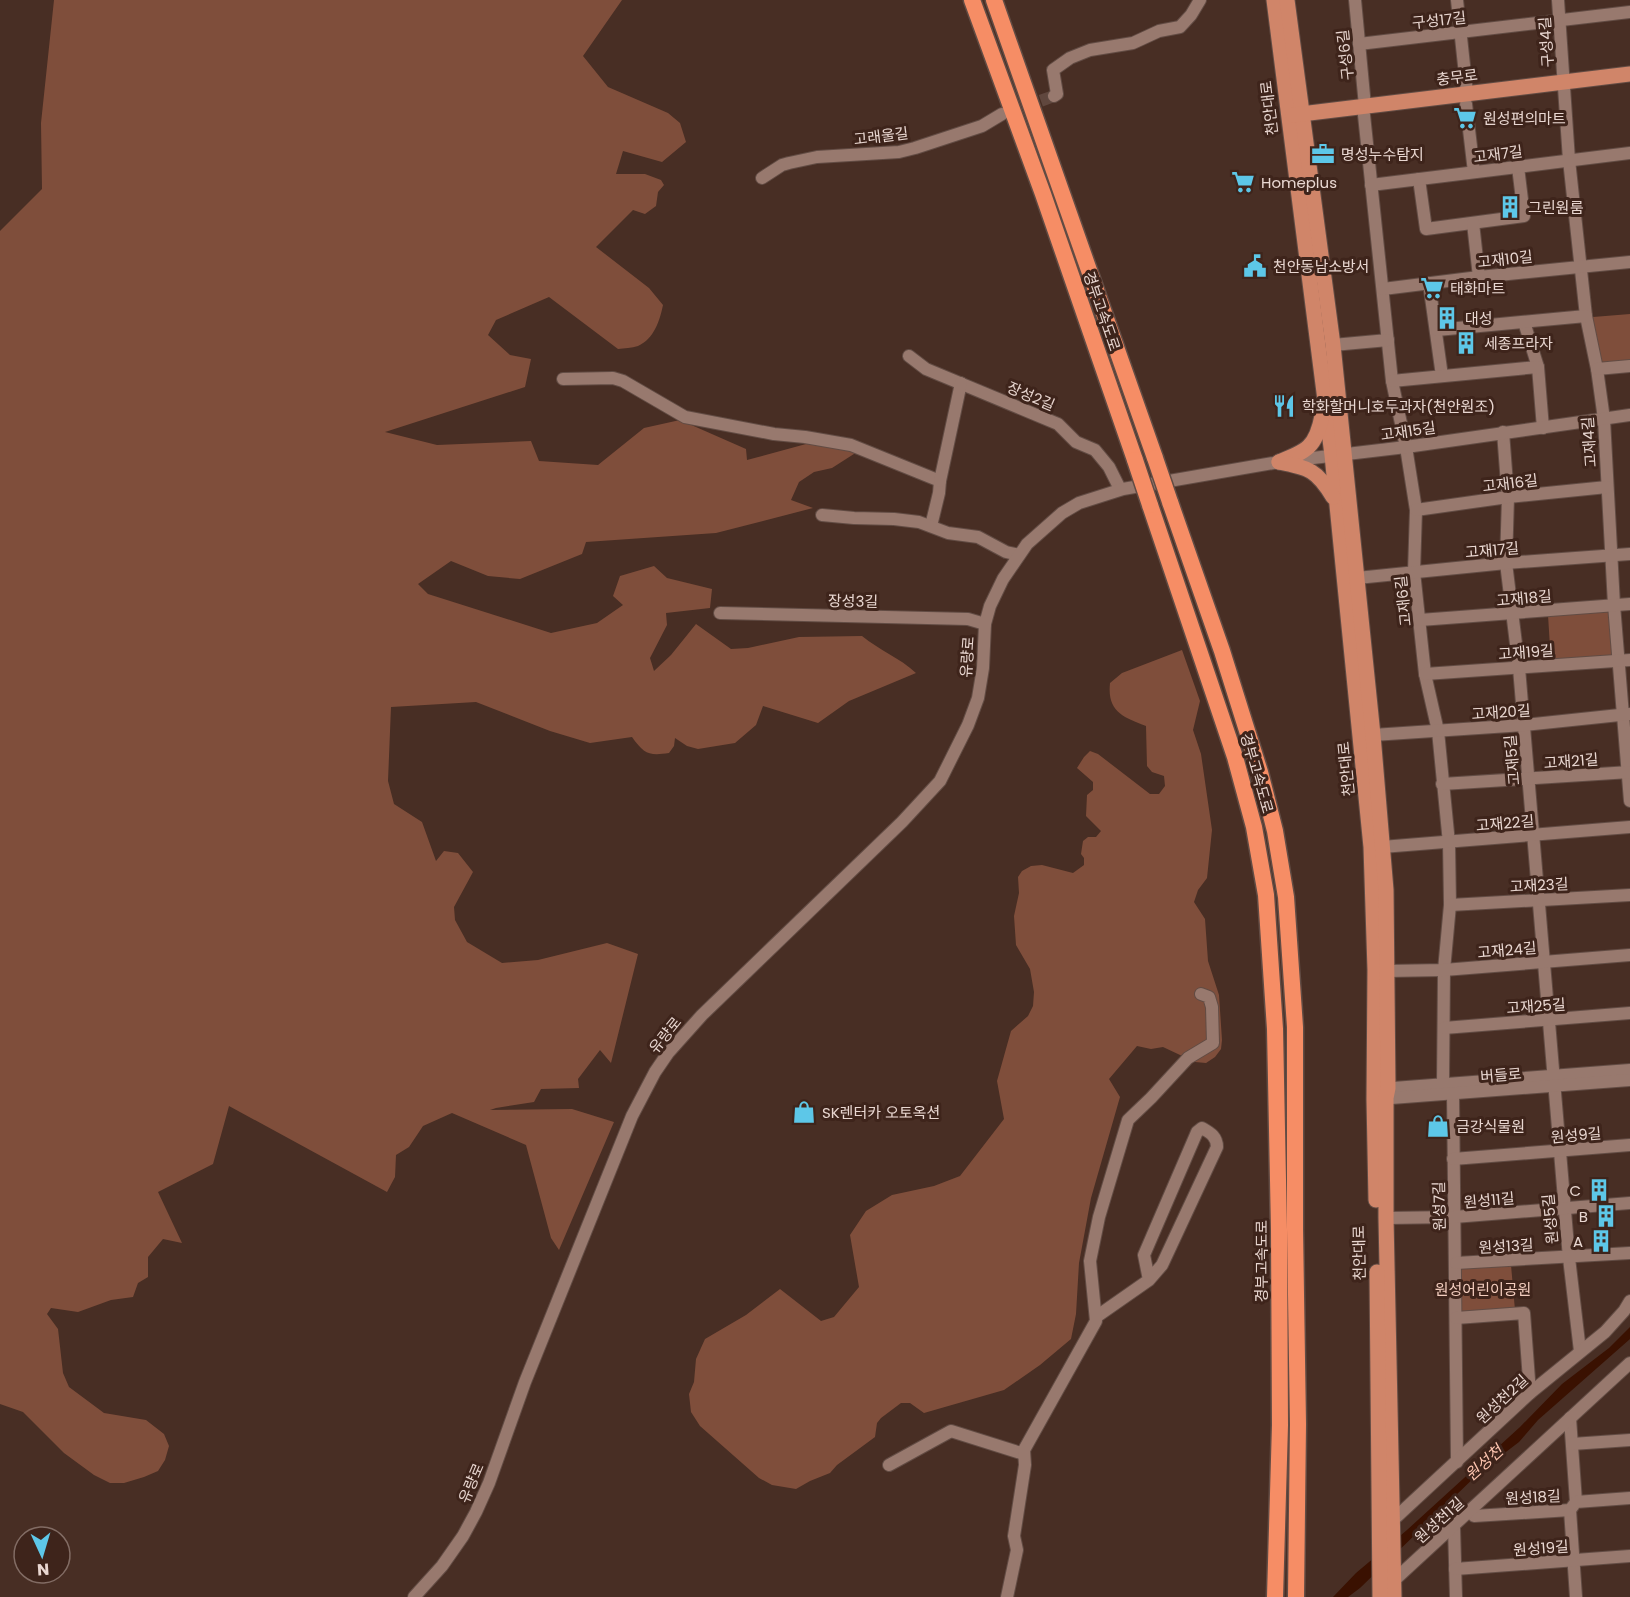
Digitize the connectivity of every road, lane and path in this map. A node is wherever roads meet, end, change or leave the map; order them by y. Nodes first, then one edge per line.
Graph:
1 (972, 0) edge
2 (994, 0) edge
3 (1200, 0) edge
4 (1274, 0) edge
5 (1287, 0) edge
6 (1355, 0) edge
7 (1457, 0) edge
8 (1558, 0) edge
9 (1630, 12) edge
10 (1559, 21) junction
11 (1461, 32) junction
12 (1359, 44) junction
13 (1630, 75) edge
14 (1630, 84) edge
15 (1565, 87) junction
16 (1054, 96) dead end
17 (1466, 98) junction
18 (1365, 111) junction
19 (1002, 114) tunnel mouth
20 (1295, 119) junction
21 (1630, 153) edge
22 (1569, 160) junction
23 (1518, 166) junction
24 (1473, 172) junction
25 (762, 178) dead end
26 (1419, 179) junction
27 (1371, 185) junction
28 (1473, 223) junction
29 (1630, 262) edge
30 (1581, 266) junction
31 (1479, 277) junction
32 (1430, 283) junction
33 (1383, 289) junction
34 (1586, 316) junction
35 (1524, 322) junction
36 (1437, 330) junction
37 (1388, 340) junction
38 (1333, 345) junction
39 (909, 356) dead end
40 (1630, 366) edge
41 (1538, 367) junction
42 (1597, 369) junction
43 (1442, 376) junction
44 (563, 379) dead end
45 (1392, 381) junction
46 (961, 383) junction
47 (1324, 398) junction
48 (1630, 415) edge
49 (1604, 419) junction
50 (1543, 428) junction
51 (1503, 432) junction
52 (1406, 447) junction
53 (1338, 455) junction
54 (1279, 462) junction
55 (940, 481) junction
56 (1607, 488) junction
57 (1120, 489) junction
58 (1508, 497) junction
59 (1335, 500) junction
60 (1416, 510) junction
61 (822, 515) dead end
62 (932, 526) junction
63 (1630, 554) edge
64 (1019, 555) junction
65 (1612, 555) junction
66 (1506, 563) junction
67 (1414, 572) junction
68 (1357, 578) junction
69 (1630, 604) edge
70 (1614, 605) junction
71 (720, 613) dead end
72 (1512, 614) junction
73 (1420, 620) junction
74 (985, 624) junction
75 (1624, 660) edge
76 (1520, 668) junction
77 (1425, 674) junction
78 (1627, 715) edge
79 (1524, 725) junction
80 (1438, 731) junction
81 (1373, 735) junction
82 (1629, 772) edge
83 (1529, 779) junction
84 (1442, 784) junction
85 (1630, 801) edge
86 (1630, 827) edge
87 (1534, 835) junction
88 (1449, 843) junction
89 (1383, 847) junction
90 (1630, 895) edge
91 (1539, 900) junction
92 (1450, 905) junction
93 (1630, 955) edge
94 (1543, 962) junction
95 (1444, 970) junction
96 (1386, 972) junction
97 (1201, 994) dead end
98 (1630, 1013) edge
99 (1549, 1020) junction
100 (1444, 1028) junction
101 (1630, 1070) edge
102 (1630, 1080) edge
103 (1554, 1081) junction
104 (1443, 1085) junction
105 (1380, 1094) junction
106 (1453, 1094) junction
107 (1630, 1145) edge
108 (1560, 1152) junction
109 (1453, 1159) junction
110 (1630, 1203) edge
111 (1565, 1208) junction
112 (1386, 1218) junction
113 (1454, 1218) junction
114 (1630, 1253) edge
115 (1569, 1258) junction
116 (1456, 1263) junction
117 (1149, 1280) junction
118 (1630, 1301) edge
119 (1096, 1317) junction
120 (1456, 1318) junction
121 (1580, 1351) junction
122 (1630, 1364) edge
123 (1530, 1392) junction
124 (1570, 1418) junction
125 (1630, 1440) edge
126 (1572, 1444) junction
127 (1024, 1454) junction
128 (1457, 1462) junction
129 (889, 1465) dead end
130 (1630, 1498) edge
131 (1573, 1506) junction
132 (1471, 1512) junction
133 (1393, 1525) junction
134 (1454, 1527) junction
135 (1630, 1556) edge
136 (1573, 1561) junction
137 (1455, 1569) junction
138 (1385, 1588) edge
139 (414, 1597) edge
140 (1007, 1597) edge
141 (1275, 1597) edge
142 (1296, 1597) edge
143 (1456, 1597) edge
144 (1576, 1597) edge

1 - 141 highway, 경부고속도로, bridge
2 - 142 highway, 경부고속도로, bridge
3 - 16 street
4 - 20 main road, 천안대로
5 - 20 main road, 천안대로
6 - 12 street, 구성6길
7 - 11 street
8 - 10 street, 구성4길
9 - 10 street, 구성17길
10 - 11 street, 구성17길
10 - 15 street, 구성4길
11 - 12 street, 구성17길
11 - 17 street
12 - 18 street, 구성6길
13 - 15 main road, 충무로
14 - 15 main road, 충무로
15 - 17 main road, 충무로
15 - 22 street, 고재4길
17 - 18 main road, 충무로
17 - 24 street, 충무로
18 - 20 main road, 충무로
18 - 27 street, 고재6길
19 - 25 street, 고래울길
20 - 38 main road, 천안대로
20 - 47 main road, 천안대로
21 - 22 street, 고재7길
22 - 23 street, 고재7길
22 - 30 street, 고재4길
23 - 24 street, 고재7길
23 - 28 street
24 - 26 street, 고재7길
26 - 27 street, 고재7길
26 - 28 street
27 - 33 street, 고재6길
28 - 31 street
29 - 30 street, 고재10길
30 - 31 street, 고재10길
30 - 34 street, 고재4길
31 - 32 street, 고재10길
32 - 33 street, 고재10길
32 - 36 street
33 - 37 street, 고재6길
34 - 35 street
34 - 42 street, 고재4길
35 - 36 street
35 - 41 street
36 - 43 street
37 - 38 street
37 - 45 street, 고재6길
38 - 53 main road, 천안대로
39 - 46 street, 장성2길
40 - 42 street
41 - 43 street
41 - 50 street
42 - 49 street, 고재4길
43 - 45 street
44 - 55 street
45 - 52 street, 고재6길
46 - 55 street
46 - 57 street, 장성2길
47 - 53 main road, 천안대로
47 - 54 main road
48 - 49 street, 고재15길
49 - 50 street, 고재15길
49 - 56 street, 고재4길
50 - 51 street, 고재15길
51 - 52 street, 고재15길
51 - 58 street, 고재5길
52 - 53 street, 고재15길
52 - 60 street, 고재6길
53 - 54 street, 유량로
53 - 59 main road, 천안대로
53 - 68 main road, 천안대로
54 - 57 street, 유량로
54 - 59 main road
55 - 62 street
56 - 58 street, 고재16길
56 - 65 street, 고재4길
57 - 64 street, 유량로
58 - 60 street, 고재16길
58 - 66 street, 고재5길
59 - 105 main road, 천안대로
60 - 67 street, 고재6길
61 - 62 street
62 - 64 street
63 - 65 street, 고재17길
64 - 74 street, 유량로
65 - 66 street, 고재17길
65 - 70 street, 고재4길
66 - 67 street, 고재17길
66 - 72 street, 고재5길
67 - 68 street, 고재17길
67 - 73 street, 고재6길
68 - 81 main road, 천안대로
69 - 70 street, 고재18길
70 - 72 street, 고재18길
70 - 75 street, 고재4길
71 - 74 street, 장성3길
72 - 73 street, 고재18길
72 - 76 street, 고재5길
73 - 77 street, 고재6길
74 - 139 street, 유량로
75 - 76 street, 고재19길
75 - 78 street, 고재4길
76 - 77 street, 고재19길
76 - 79 street, 고재5길
77 - 80 street, 고재6길
78 - 79 street, 고재20길
78 - 82 street, 고재4길
79 - 80 street, 고재20길
79 - 83 street, 고재5길
80 - 81 street, 고재20길
80 - 84 street, 고재6길
81 - 89 main road, 천안대로
82 - 83 street, 고재21길
82 - 85 street, 고재4길
83 - 84 street, 고재21길
83 - 87 street, 고재5길
84 - 88 street, 고재6길
86 - 87 street, 고재22길
87 - 88 street, 고재22길
87 - 91 street, 고재5길
88 - 89 street, 고재22길
88 - 92 street, 고재6길
89 - 96 main road, 천안대로
90 - 91 street, 고재23길
91 - 92 street, 고재23길
91 - 94 street, 고재5길
92 - 95 street, 고재6길
93 - 94 street, 고재24길
94 - 95 street, 고재24길
94 - 99 street, 고재5길
95 - 96 street, 고재24길
95 - 100 street, 고재6길
96 - 105 main road, 천안대로
97 - 119 street
98 - 99 street, 고재25길
99 - 100 street, 고재25길
99 - 103 street, 고재5길
100 - 104 street, 고재6길
101 - 103 street, 버들로
102 - 103 street, 버들로
103 - 104 street, 버들로
103 - 106 street, 버들로
103 - 108 street, 원성5길
104 - 105 street, 버들로
105 - 106 street, 버들로
105 - 112 main road, 천안대로
105 - 138 main road, 천안대로
106 - 109 street, 원성7길
107 - 108 street, 원성9길
108 - 109 street, 원성9길
108 - 111 street, 원성5길
109 - 113 street, 원성7길
110 - 111 street, 원성11길
111 - 113 street, 원성11길
111 - 115 street, 원성5길
112 - 113 street, 원성11길
112 - 133 main road, 천안대로
113 - 116 street, 원성7길
114 - 115 street, 원성13길
115 - 116 street, 원성13길
115 - 121 street, 원성5길
116 - 120 street, 원성7길
117 - 117 street
117 - 119 street
118 - 121 street, 원성천2길
119 - 127 street
120 - 123 street
120 - 128 street, 원성7길
121 - 123 street, 원성천2길
122 - 124 street, 원성천1길
123 - 128 street, 원성천2길
124 - 126 street
124 - 132 street, 원성천1길
125 - 126 street
126 - 131 street
127 - 129 street
127 - 140 street
128 - 133 street, 원성천2길
130 - 131 street, 원성18길
131 - 132 street, 원성18길
131 - 136 street
132 - 134 street, 원성천1길
133 - 138 main road, 천안대로
134 - 137 street
134 - 138 street, 원성천1길
135 - 136 street, 원성19길
136 - 137 street, 원성19길
136 - 144 street
137 - 143 street

